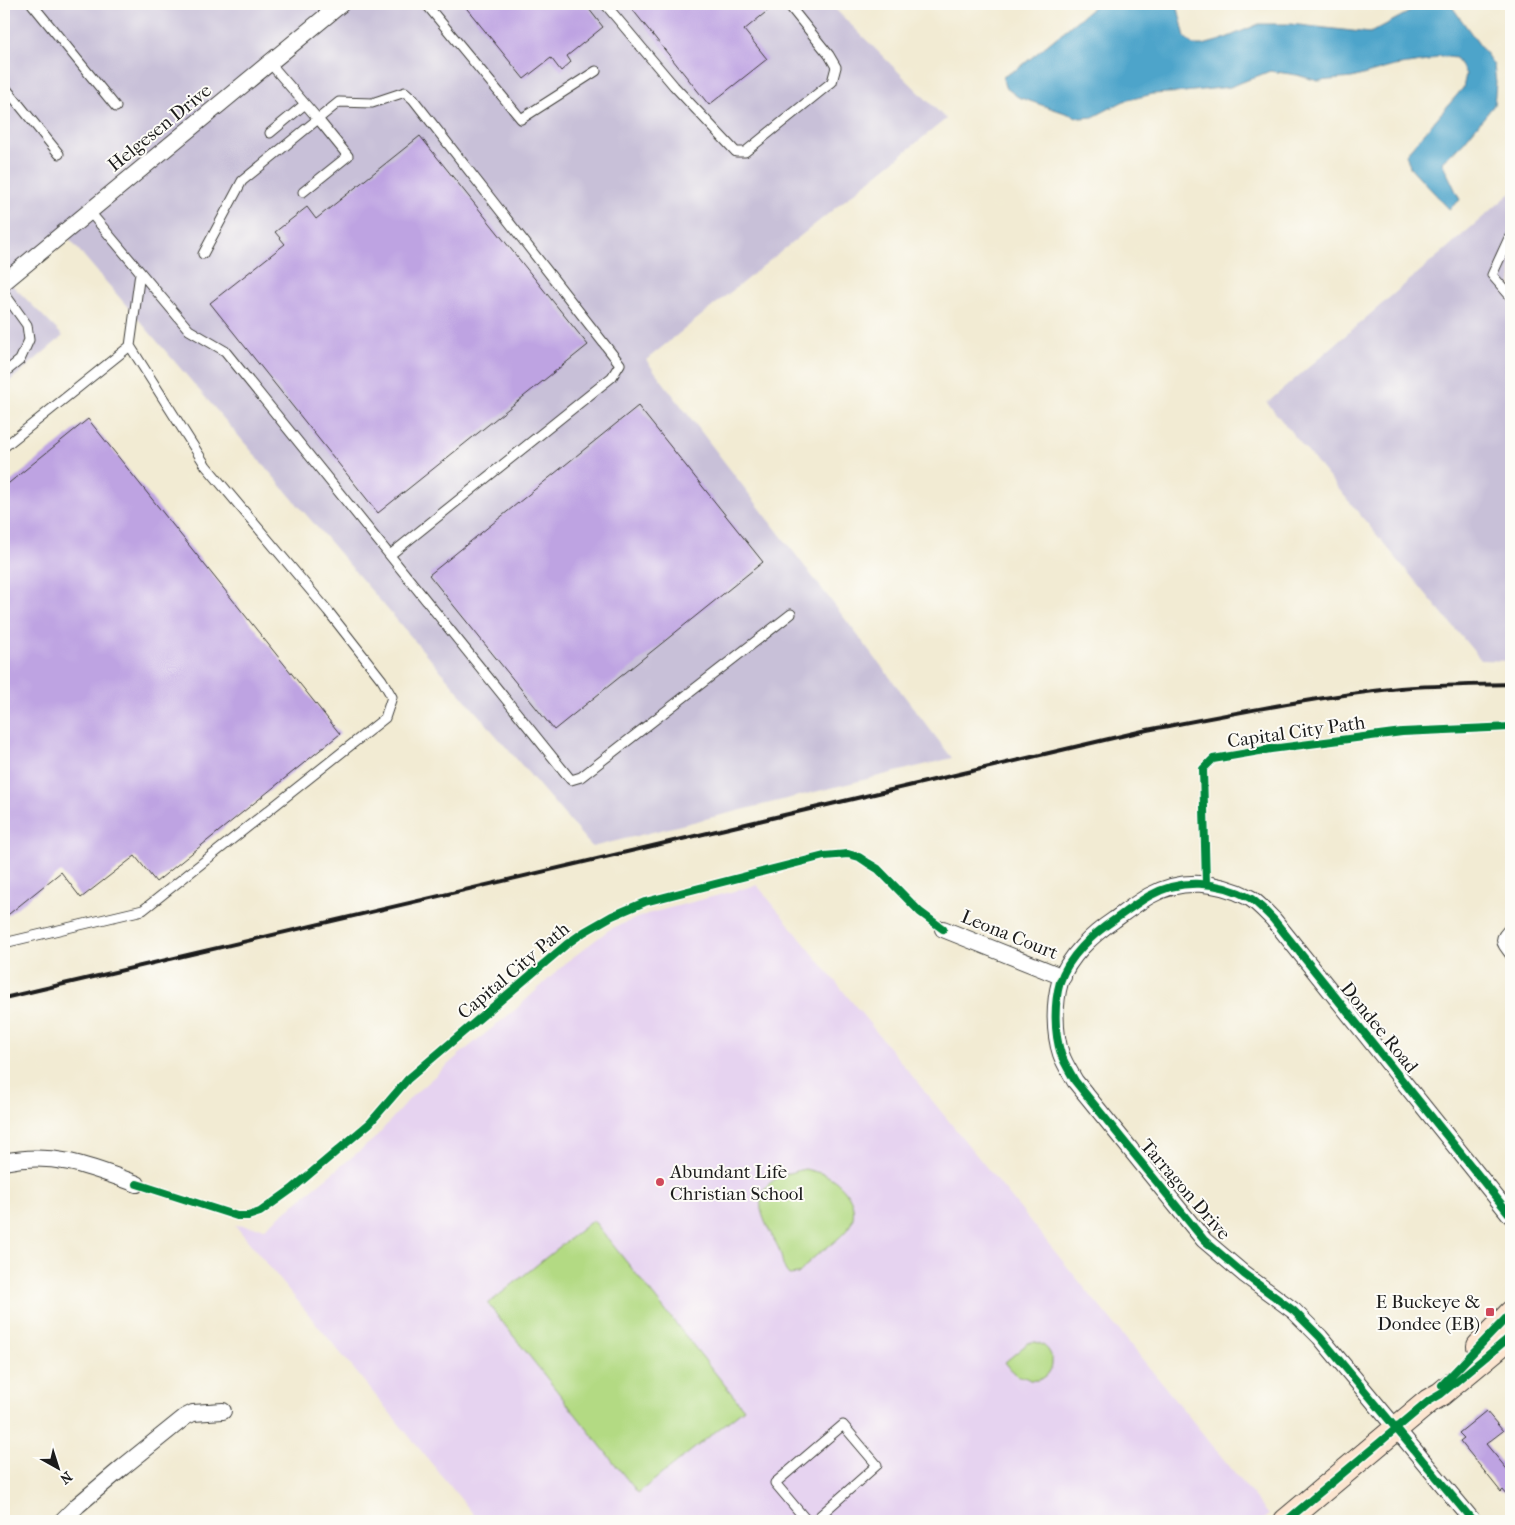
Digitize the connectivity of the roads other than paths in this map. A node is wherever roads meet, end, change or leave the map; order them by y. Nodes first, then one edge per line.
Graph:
1 (32, 4) edge
2 (341, 4) edge
3 (426, 4) edge
4 (605, 4) edge
5 (788, 4) edge
6 (269, 62) junction
7 (596, 71) dead end
8 (4, 86) edge
9 (305, 104) junction
10 (116, 107) dead end
11 (318, 119) junction
12 (270, 133) dead end
13 (59, 154) dead end
14 (303, 192) dead end
15 (89, 210) junction
16 (1511, 236) edge
17 (203, 254) dead end
18 (140, 273) junction
19 (4, 282) edge
20 (4, 293) edge
21 (1511, 297) edge
22 (130, 346) junction
23 (4, 373) edge
24 (4, 447) edge
25 (390, 555) junction
26 (791, 614) dead end
27 (1206, 884) joint
28 (1511, 927) edge
29 (943, 929) dead end
30 (4, 943) edge
31 (1511, 956) edge
32 (1062, 977) junction
33 (4, 1162) edge
34 (137, 1184) dead end
35 (1511, 1216) edge
36 (1511, 1313) edge
37 (1511, 1336) edge
38 (1429, 1401) junction
39 (223, 1411) dead end
40 (1396, 1429) junction
41 (62, 1521) edge
42 (807, 1521) edge
43 (814, 1521) edge
44 (1286, 1521) edge
45 (1473, 1521) edge

1 - 10 lane
2 - 6 street, Helgesen Drive
3 - 7 lane
4 - 5 lane
6 - 9 lane
6 - 15 street, Helgesen Drive
8 - 13 lane
9 - 11 lane
9 - 12 lane
11 - 14 lane
11 - 17 lane
11 - 25 lane
15 - 18 lane
15 - 19 street, Helgesen Drive
16 - 21 lane
18 - 22 lane
18 - 25 lane
20 - 23 lane
22 - 24 lane
22 - 30 lane
25 - 26 lane
27 - 32 street, Tarragon Drive
27 - 35 street, Dondee Road
28 - 31 lane
29 - 32 street, Leona Court
32 - 40 street, Tarragon Drive
33 - 34 street
36 - 38 main road
37 - 38 main road
38 - 40 main road
39 - 41 street
40 - 44 main road
40 - 45 street, Tarragon Drive
42 - 43 lane

